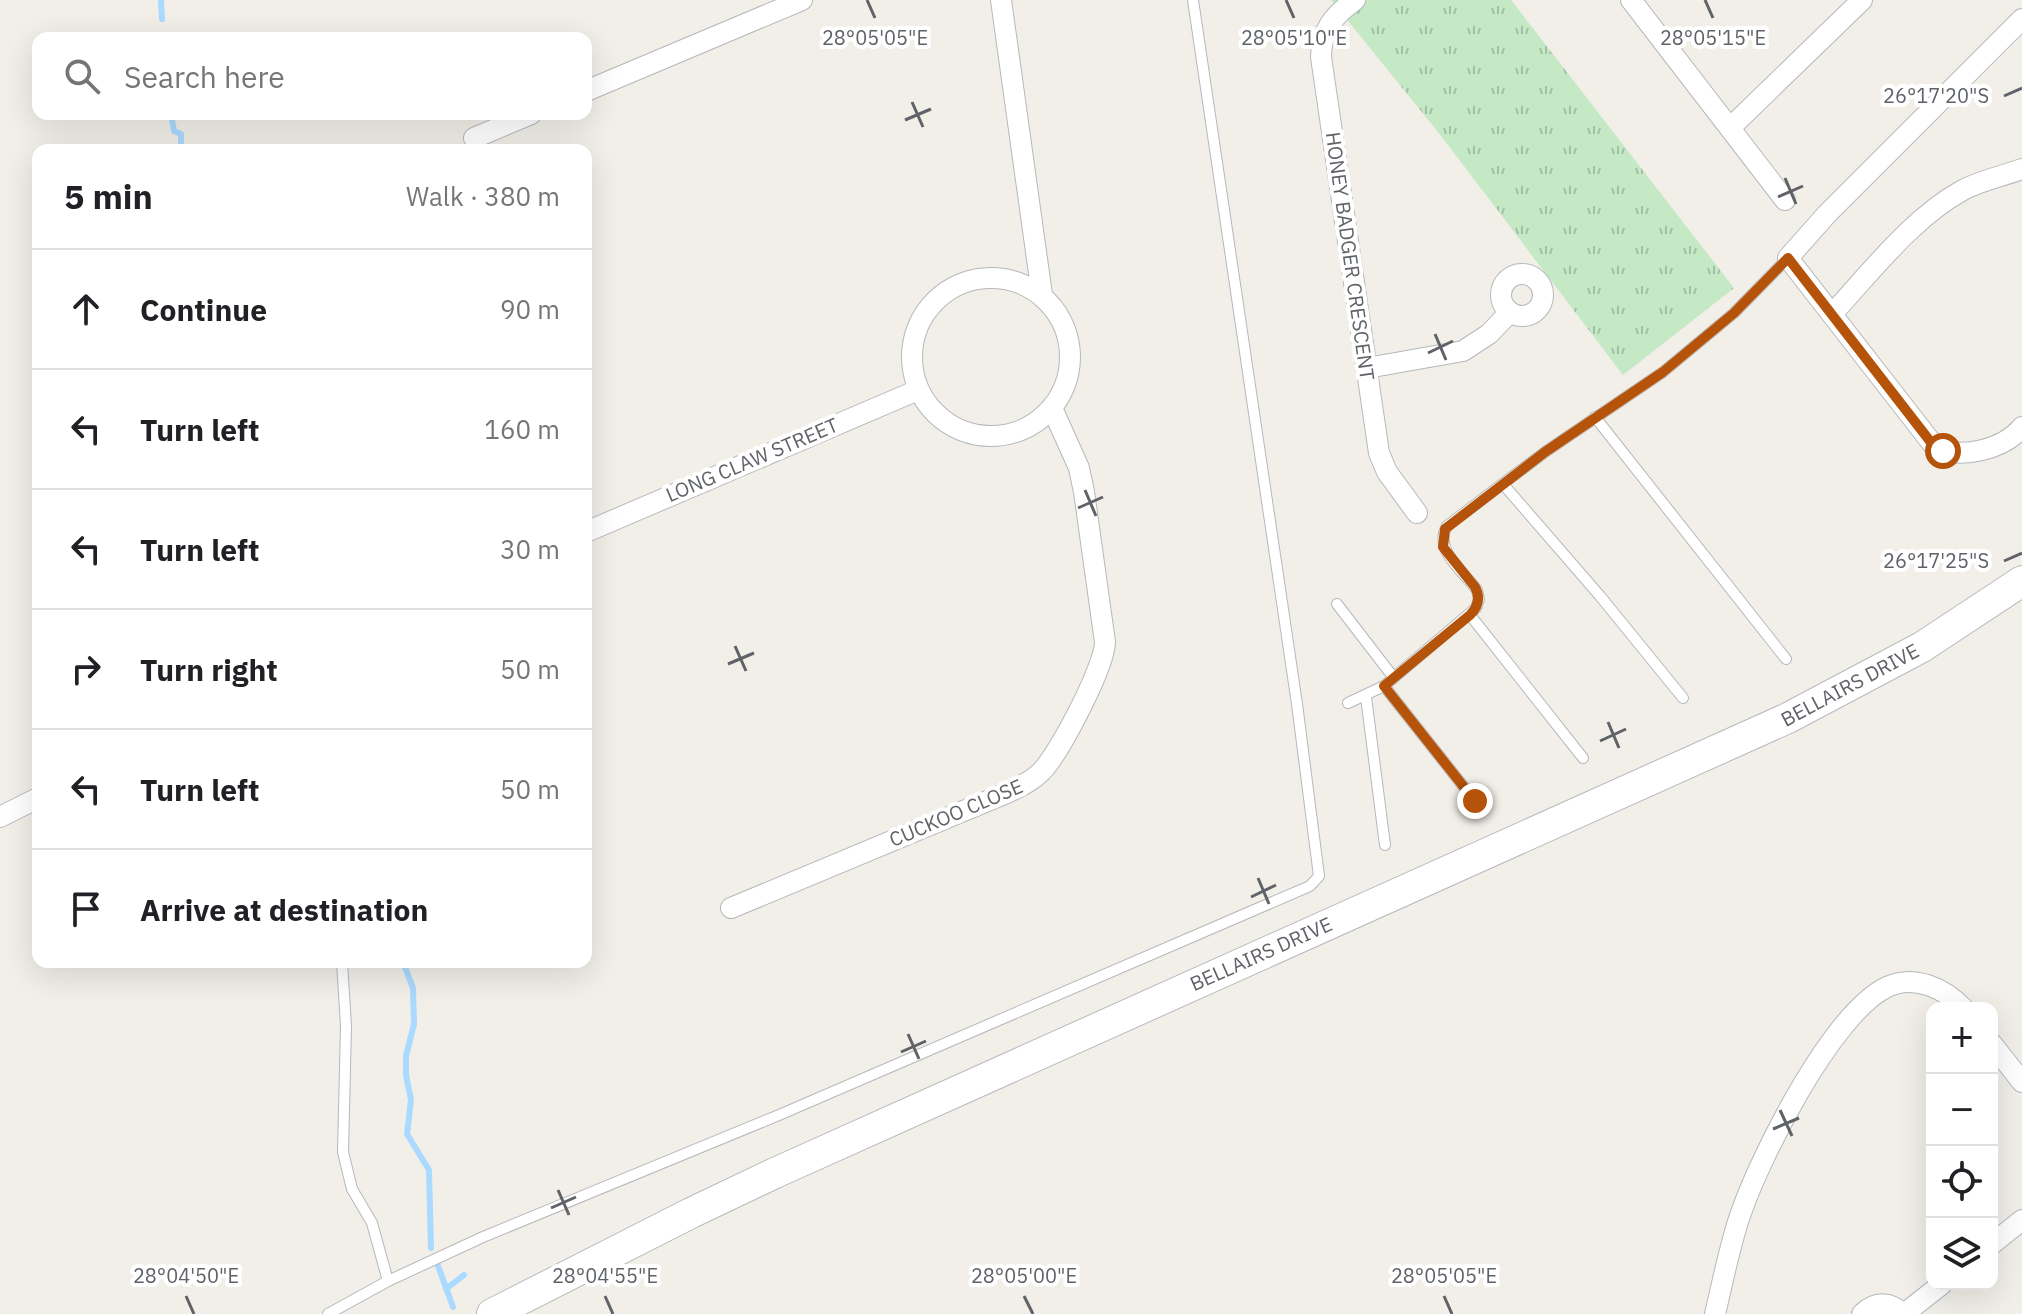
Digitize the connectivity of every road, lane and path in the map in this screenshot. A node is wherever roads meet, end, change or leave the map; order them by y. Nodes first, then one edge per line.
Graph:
1 (802, 0) edge
2 (1001, 0) edge
3 (1193, 0) edge
4 (1355, 0) edge
5 (1631, 0) edge
6 (1862, 0) edge
7 (2022, 19) edge
8 (592, 88) edge
9 (517, 120) edge
10 (1731, 127) junction
11 (474, 138) dead end
12 (2022, 169) edge
13 (1785, 200) dead end
14 (1788, 258) junction
15 (1042, 295) junction
16 (1510, 312) dead end
17 (1832, 314) junction
18 (1367, 368) junction
19 (918, 390) junction
20 (1052, 408) junction
21 (1595, 417) junction
22 (2022, 427) edge
23 (1503, 484) junction
24 (1417, 513) dead end
25 (592, 529) edge
26 (2022, 581) edge
27 (1337, 604) dead end
28 (1470, 615) junction
29 (1786, 659) dead end
30 (1394, 678) junction
31 (1384, 686) junction
32 (1366, 697) junction
33 (1683, 698) dead end
34 (1348, 703) dead end
35 (1583, 758) dead end
36 (32, 801) edge
37 (1475, 801) dead end
38 (0, 817) edge
39 (1385, 845) dead end
40 (731, 908) dead end
41 (342, 968) edge
42 (1955, 1002) edge
43 (1998, 1052) edge
44 (2022, 1082) edge
45 (2022, 1220) edge
46 (1998, 1239) edge
47 (388, 1281) junction
48 (1934, 1290) edge
49 (328, 1314) edge
50 (492, 1314) edge
51 (1715, 1314) edge
52 (1862, 1314) edge
53 (1904, 1314) edge

1 - 8 street
2 - 15 street
3 - 47 lane
4 - 18 street, HONEY BADGER CRESCENT
5 - 10 street
6 - 10 street
7 - 14 street
9 - 11 street
10 - 13 street
12 - 17 street
14 - 17 street
14 - 21 lane
15 - 19 street
15 - 20 street
16 - 18 street
17 - 22 street
18 - 24 street, HONEY BADGER CRESCENT
19 - 20 street
19 - 25 street, LONG CLAW STREET
20 - 40 street, CUCKOO CLOSE
21 - 23 lane
21 - 29 lane
23 - 28 lane
23 - 33 lane
26 - 50 street, BELLAIRS DRIVE
27 - 30 lane
28 - 30 lane
28 - 35 lane
30 - 31 lane
31 - 32 lane
31 - 37 lane
32 - 34 lane
32 - 39 lane
36 - 38 street
41 - 47 lane
42 - 51 street
43 - 44 street
45 - 46 street
47 - 49 lane
48 - 53 street
52 - 53 street

